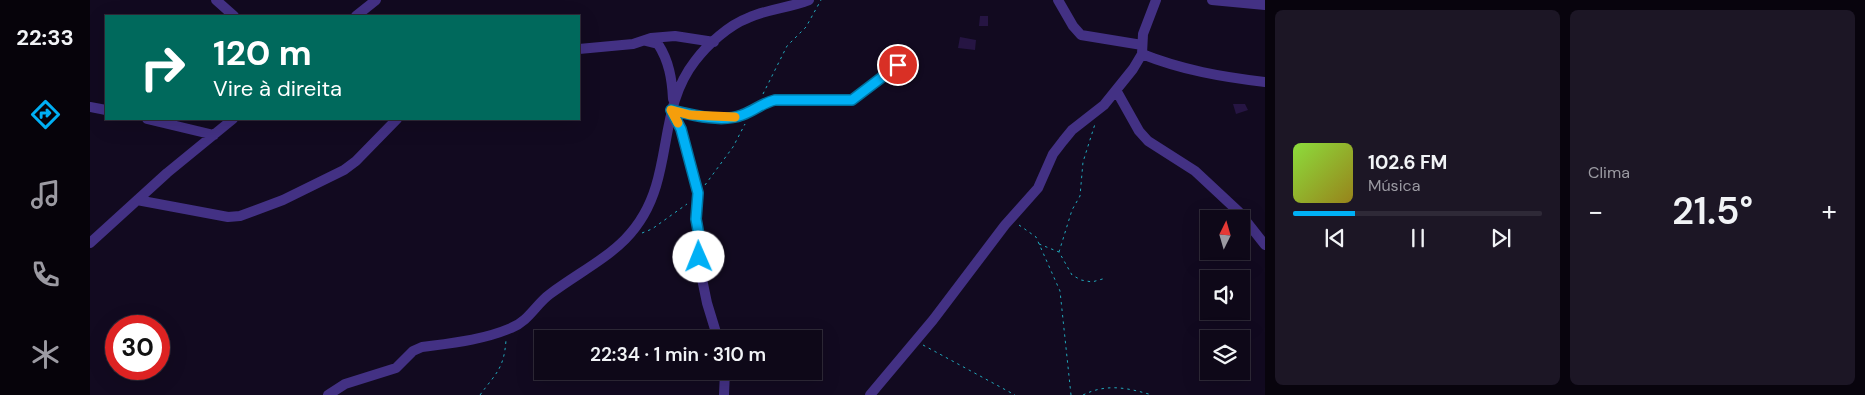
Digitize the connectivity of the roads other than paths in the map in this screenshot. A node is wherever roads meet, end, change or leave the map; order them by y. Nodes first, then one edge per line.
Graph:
1 (216, 0) edge
2 (376, 0) edge
3 (809, 0) edge
4 (1058, 0) edge
5 (1156, 0) edge
6 (1212, 0) edge
7 (1265, 5) edge
8 (233, 15) edge
9 (357, 15) edge
10 (643, 41) junction
11 (714, 42) junction
12 (580, 49) edge
13 (1142, 49) junction
14 (898, 65) dead end
15 (1265, 82) edge
16 (1116, 90) junction
17 (672, 105) junction
18 (90, 106) edge
19 (105, 110) edge
20 (151, 120) edge
21 (232, 120) edge
22 (395, 120) edge
23 (214, 135) junction
24 (137, 200) junction
25 (90, 243) edge
26 (1265, 245) edge
27 (715, 330) edge
28 (725, 380) edge
29 (328, 395) edge
30 (724, 395) edge
31 (870, 395) edge

1 - 8 street
2 - 9 street
3 - 11 street
4 - 13 street
5 - 13 street
6 - 7 street
10 - 11 street
10 - 12 street
10 - 17 street
11 - 17 street
13 - 15 street
13 - 16 street
14 - 17 street
16 - 26 street
16 - 31 street
17 - 27 street
17 - 29 street
18 - 19 street
20 - 23 street
21 - 23 street
22 - 24 street
23 - 24 street
24 - 25 street
28 - 30 street

